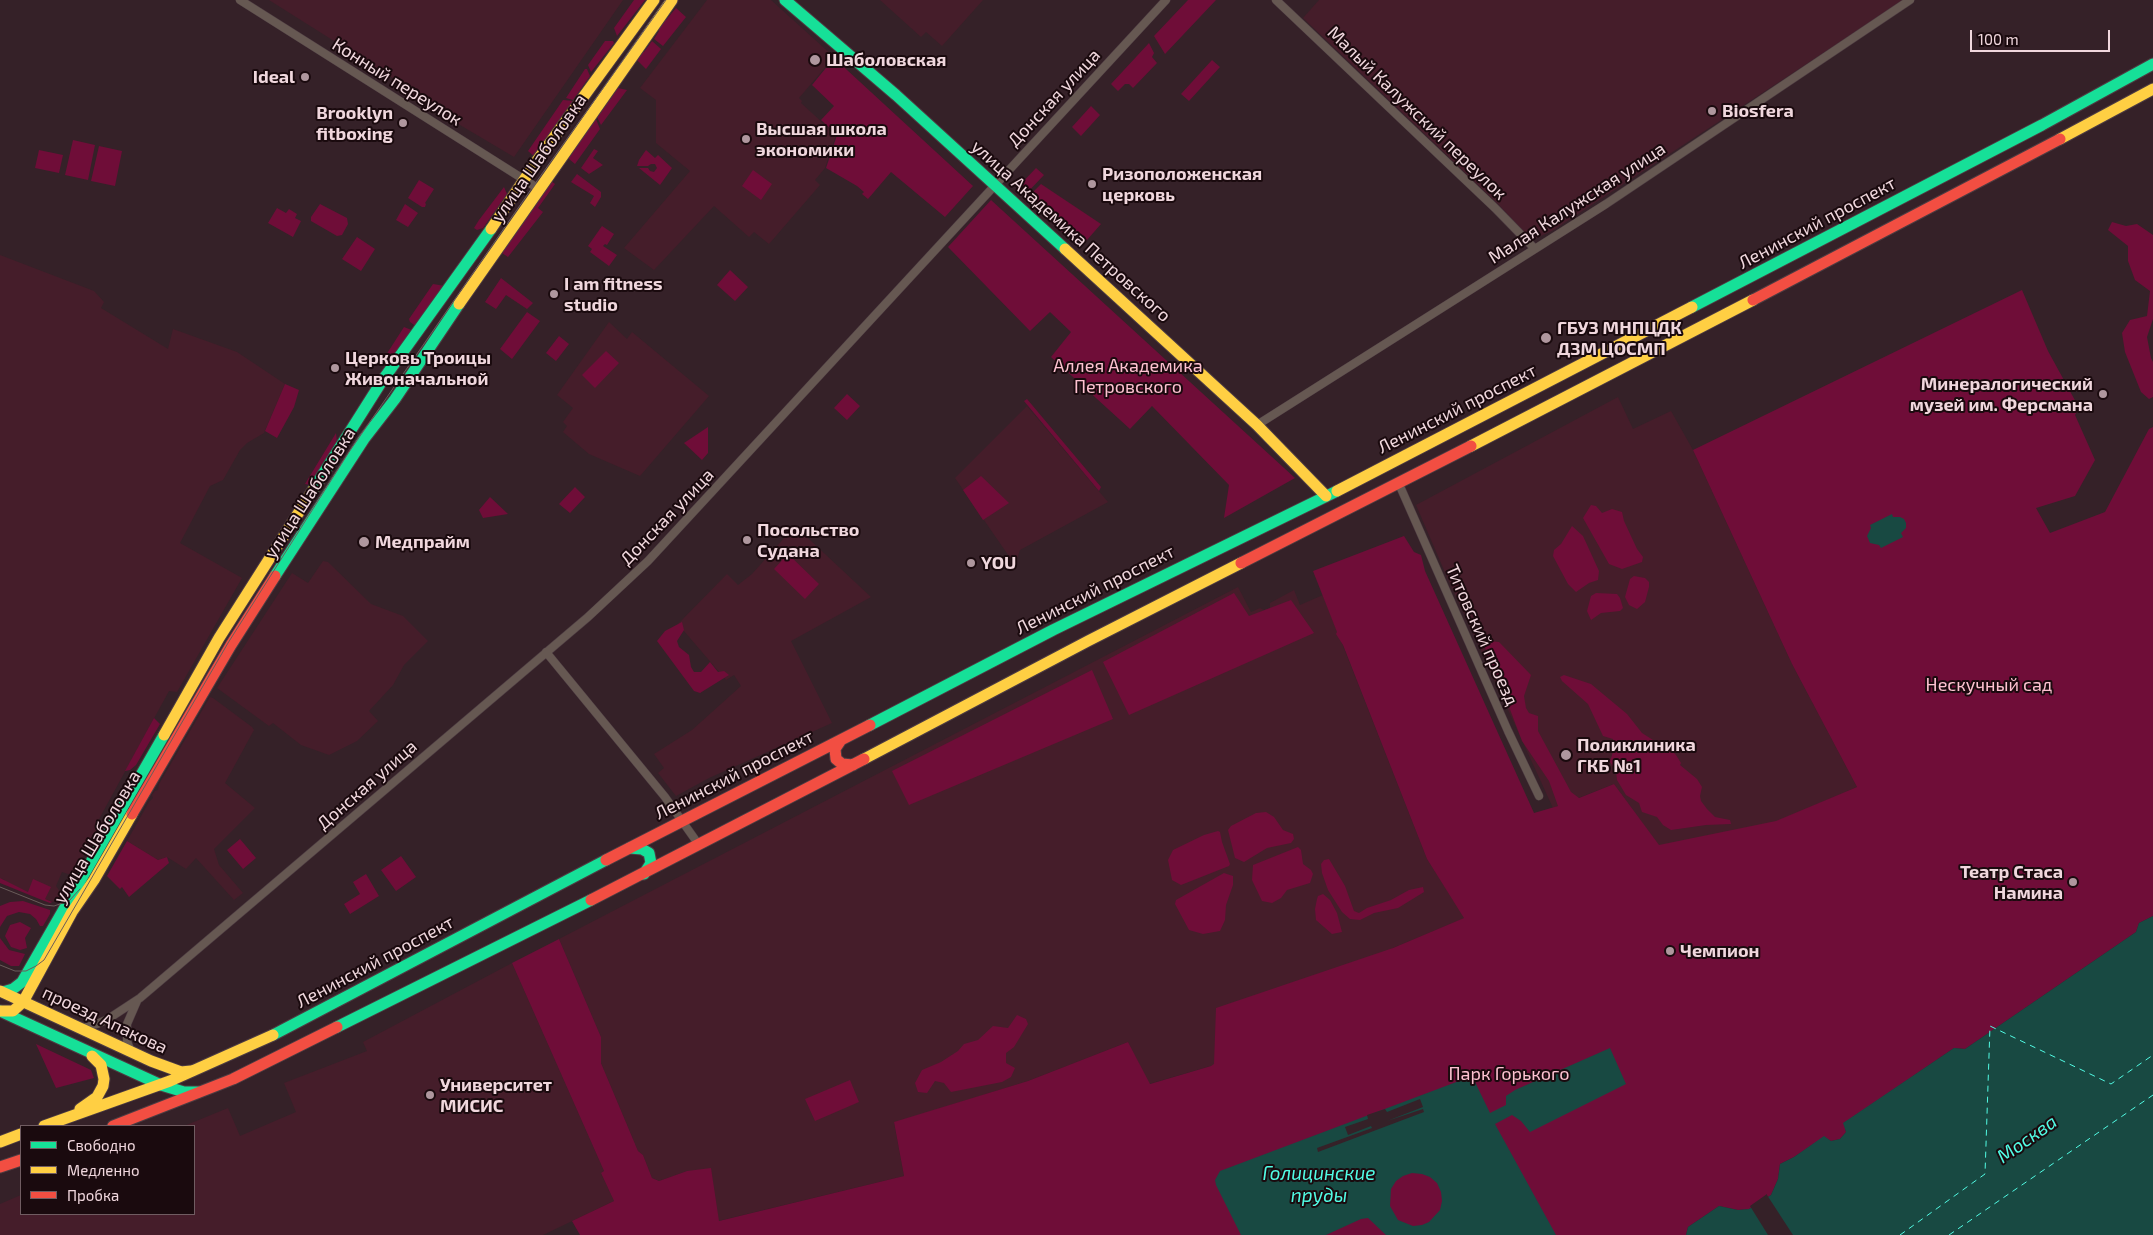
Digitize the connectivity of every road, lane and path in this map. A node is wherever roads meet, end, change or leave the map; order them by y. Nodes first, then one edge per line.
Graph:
1 (240, 0) edge
2 (654, 0) edge
3 (672, 0) edge
4 (785, 0) edge
5 (1166, 0) edge
6 (1276, 0) edge
7 (1910, 0) edge
8 (2153, 64) edge
9 (2153, 89) edge
10 (536, 162) junction
11 (511, 170) junction
12 (525, 180) junction
13 (994, 185) junction
14 (539, 189) junction
15 (1535, 249) junction
16 (1257, 425) junction
17 (1399, 484) junction
18 (1326, 496) junction
19 (546, 652) junction
20 (841, 740) junction
21 (853, 765) junction
22 (1539, 796) dead end
23 (683, 820) junction
24 (699, 845) junction
25 (630, 848) junction
26 (644, 874) junction
27 (2, 991) edge
28 (138, 1000) junction
29 (23, 1002) junction
30 (0, 1011) edge
31 (78, 1028) junction
32 (84, 1050) junction
33 (132, 1053) junction
34 (198, 1070) junction
35 (161, 1085) junction
36 (208, 1090) junction
37 (68, 1118) junction
38 (47, 1125) edge
39 (116, 1125) edge
40 (20, 1134) edge
41 (0, 1142) edge
42 (20, 1160) edge
43 (0, 1167) edge

1 - 11 street, Конный переулок
2 - 10 main road, улица Шаболовка
3 - 14 main road, улица Шаболовка
4 - 13 main road, улица Академика Петровского
5 - 13 street, Донская улица
6 - 15 street, Малый Калужский переулок
7 - 15 street, Малая Калужская улица
8 - 18 main road, Ленинский проспект
9 - 17 main road
10 - 11 street
10 - 12 main road, улица Шаболовка
11 - 12 street, Конный переулок
12 - 14 street, Конный переулок
12 - 27 main road, улица Шаболовка
13 - 16 main road, улица Академика Петровского
13 - 19 street, Донская улица
14 - 29 main road, улица Шаболовка
15 - 16 street, Малая Калужская улица
16 - 18 main road, улица Академика Петровского
17 - 21 main road
17 - 22 street, Титовский проезд
18 - 20 main road, Ленинский проспект
19 - 23 street
19 - 28 street, Донская улица
20 - 21 main road
20 - 23 main road, Ленинский проспект
21 - 24 main road
23 - 24 street
23 - 25 main road, Ленинский проспект
24 - 26 main road
25 - 26 main road
25 - 34 main road, Ленинский проспект
26 - 36 main road
27 - 29 main road, проезд Апакова
28 - 31 street, Донская улица
28 - 33 street, Донская улица
29 - 30 main road
29 - 31 main road, проезд Апакова
30 - 32 main road
31 - 33 main road, проезд Апакова
32 - 35 main road
32 - 37 main road
33 - 34 main road, проезд Апакова
34 - 35 main road, Ленинский проспект
35 - 36 main road
35 - 37 main road, Ленинский проспект
36 - 39 main road
37 - 38 main road, Ленинский проспект
40 - 41 main road
42 - 43 main road

